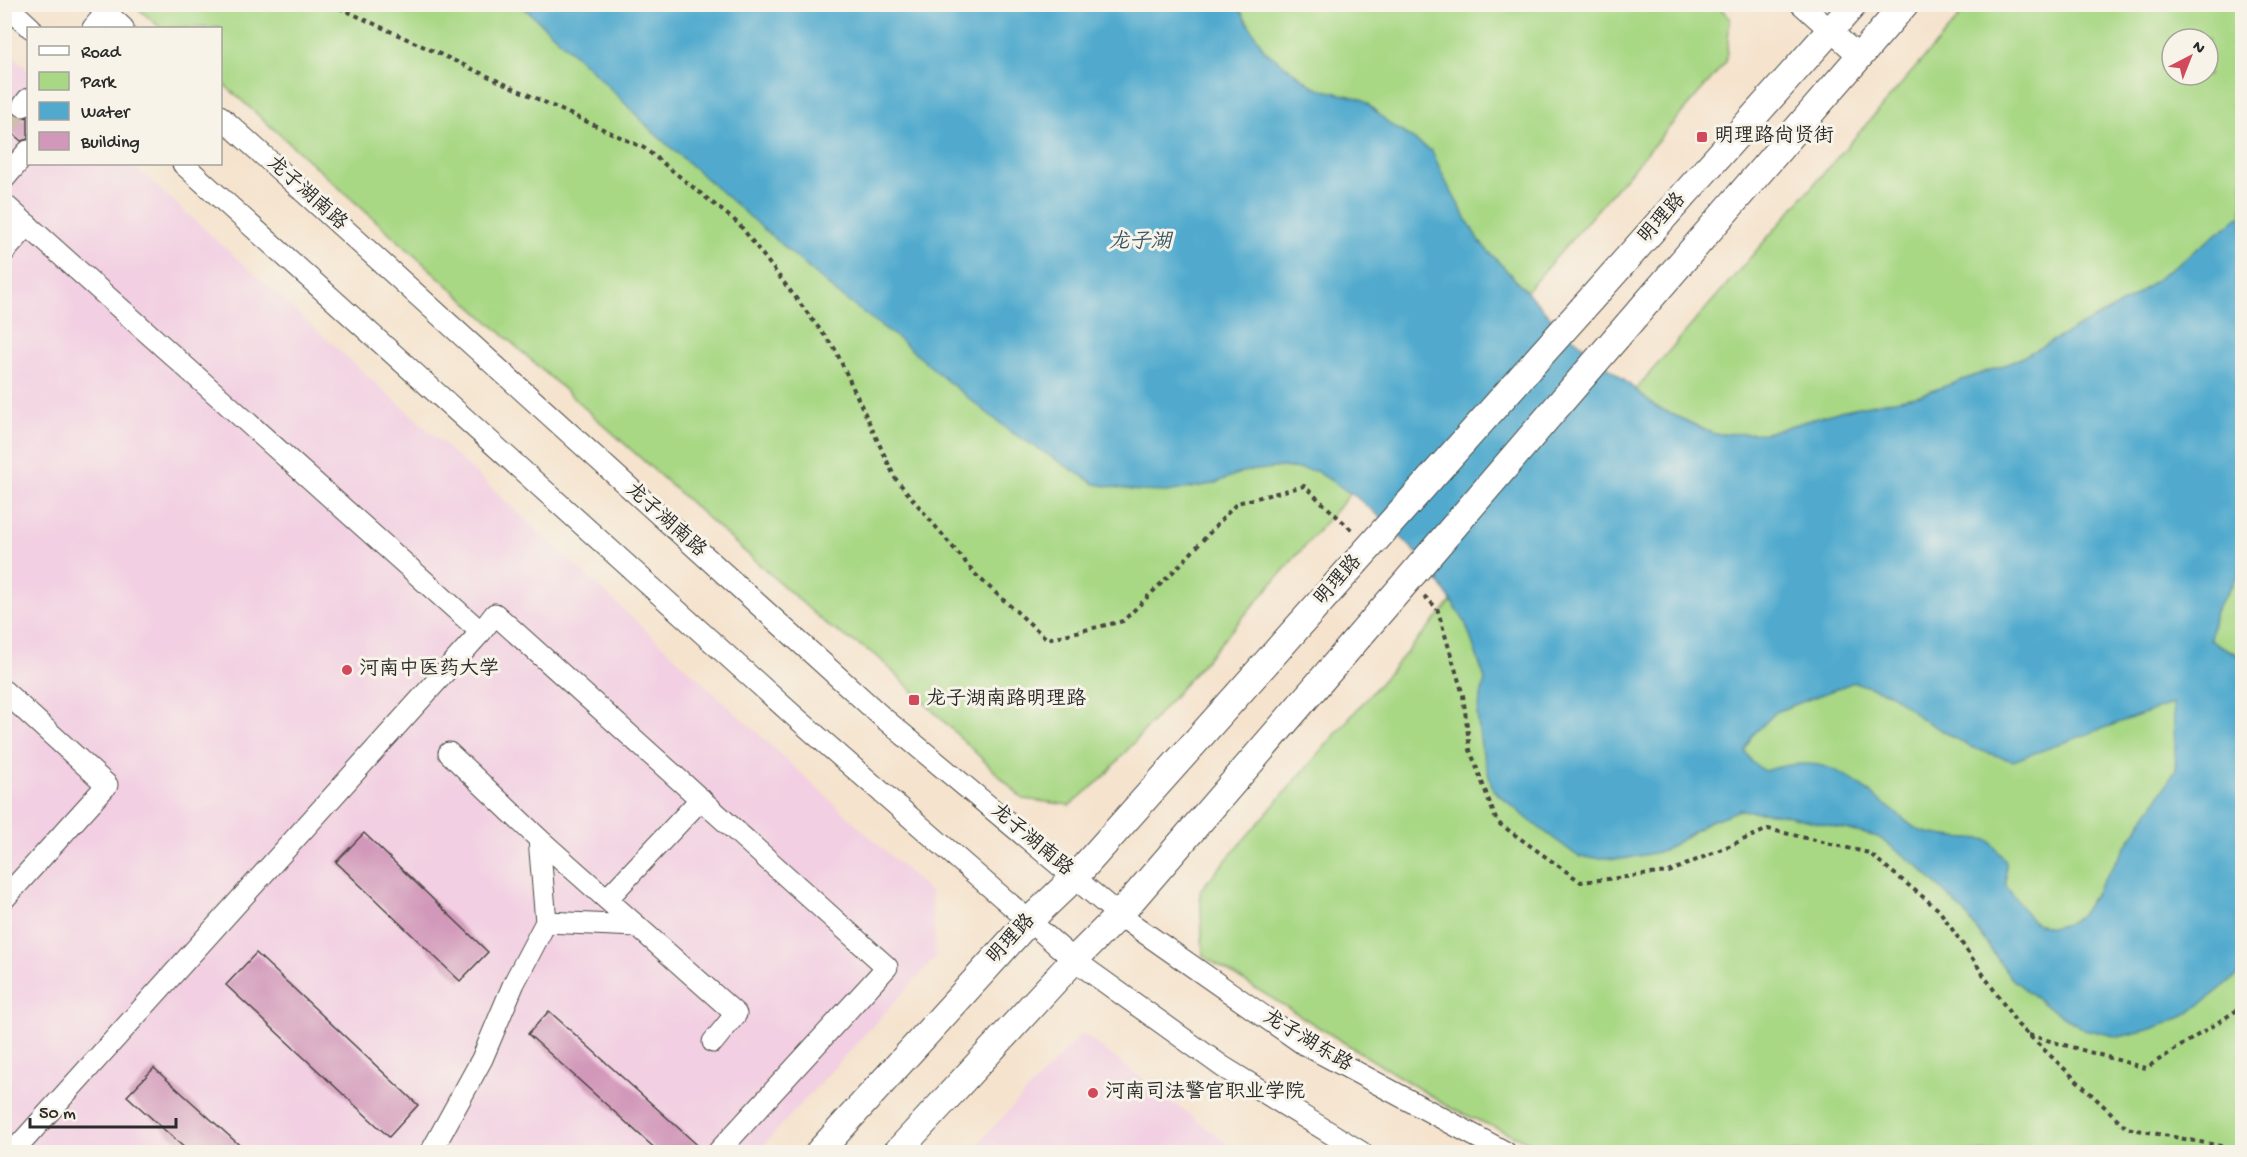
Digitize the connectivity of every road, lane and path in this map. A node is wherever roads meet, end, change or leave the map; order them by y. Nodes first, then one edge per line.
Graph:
1 (5, 4) edge
2 (331, 4) edge
3 (1801, 4) edge
4 (1854, 4) edge
5 (1905, 4) edge
6 (98, 15) edge
7 (30, 27) edge
8 (121, 27) edge
9 (1831, 31) junction
10 (1858, 56) junction
11 (222, 118) edge
12 (27, 152) edge
13 (184, 165) edge
14 (4, 179) edge
15 (4, 204) edge
16 (28, 225) junction
17 (4, 252) edge
18 (1359, 551) junction
19 (1410, 591) junction
20 (481, 632) junction
21 (4, 692) edge
22 (449, 753) dead end
23 (701, 799) junction
24 (539, 838) junction
25 (1074, 878) junction
26 (4, 898) edge
27 (607, 899) junction
28 (1119, 915) junction
29 (1029, 921) junction
30 (546, 922) junction
31 (637, 926) junction
32 (1074, 960) junction
33 (2242, 1007) edge
34 (2029, 1035) junction
35 (713, 1042) dead end
36 (2242, 1150) edge
37 (13, 1152) edge
38 (431, 1152) edge
39 (718, 1152) edge
40 (819, 1152) edge
41 (897, 1152) edge
42 (1361, 1152) edge
43 (1505, 1152) edge

1 - 7 street
2 - 18 path
3 - 9 street
4 - 9 main road, 明理路
5 - 10 main road
6 - 8 street
9 - 10 street
9 - 18 main road, 明理路, bridge
10 - 19 main road, bridge
11 - 25 street, 龙子湖南路
12 - 14 street
13 - 29 street
15 - 16 street
16 - 17 street
16 - 20 street
18 - 25 main road, 明理路
19 - 28 main road
19 - 34 path
20 - 23 street
20 - 37 street
21 - 26 street
22 - 24 street
23 - 27 street
23 - 39 street
24 - 27 street
24 - 30 street
25 - 28 street, 龙子湖南路
25 - 29 main road, 明理路
27 - 31 street
28 - 32 main road
28 - 43 street, 龙子湖东路
29 - 32 street
29 - 40 main road, 明理路
30 - 31 street
30 - 38 street
31 - 35 street
32 - 41 main road
32 - 42 street
33 - 34 path
34 - 36 path

